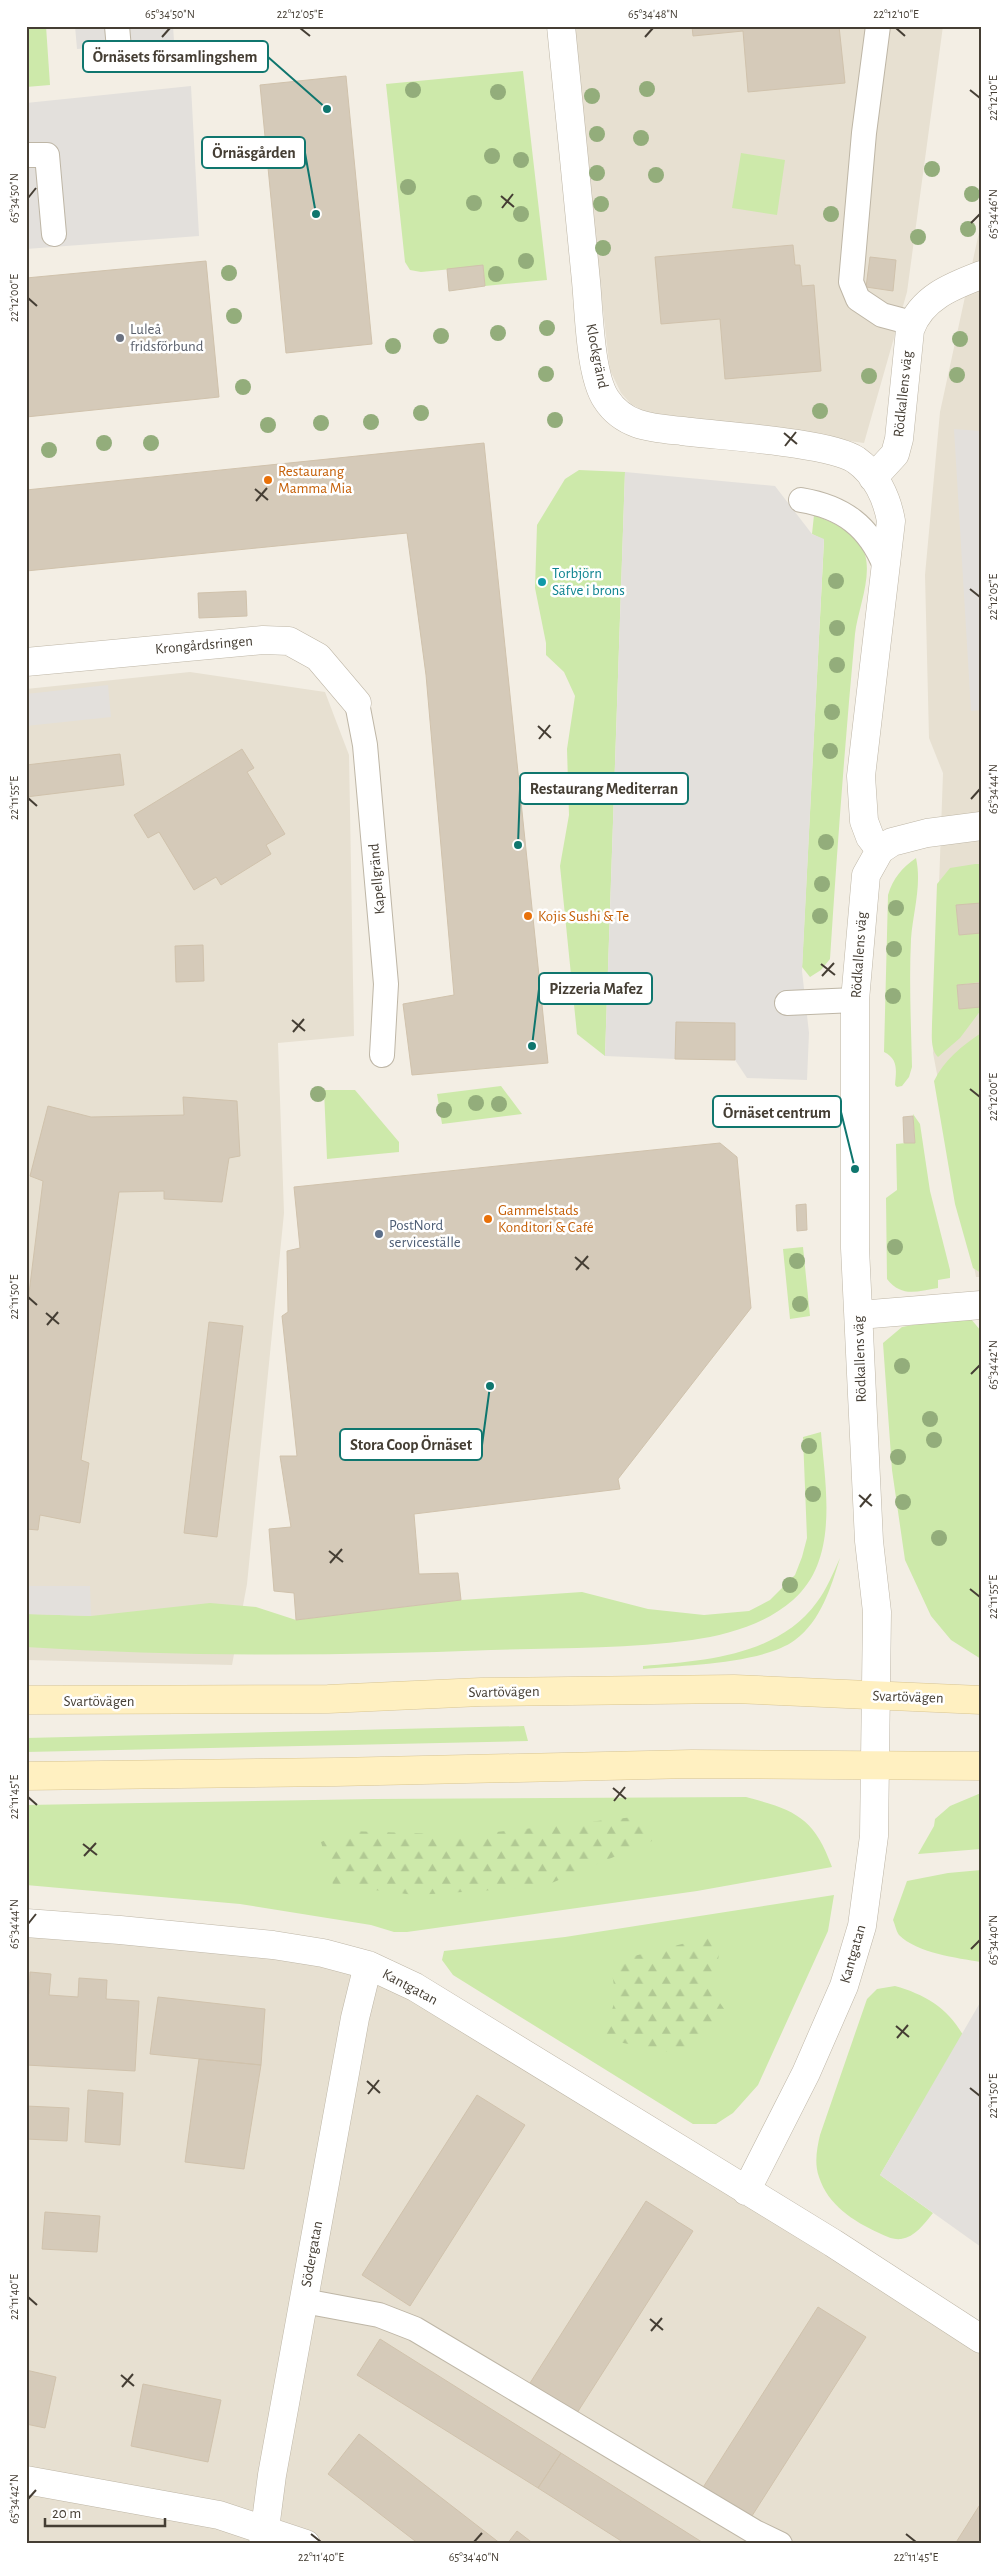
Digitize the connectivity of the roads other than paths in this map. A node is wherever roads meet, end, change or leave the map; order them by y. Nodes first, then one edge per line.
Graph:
1 (561, 26) edge
2 (878, 26) edge
3 (26, 155) edge
4 (54, 234) dead end
5 (981, 275) edge
6 (912, 323) junction
7 (873, 478) junction
8 (801, 500) dead end
9 (886, 566) junction
10 (26, 662) edge
11 (357, 702) joint
12 (981, 826) edge
13 (880, 850) junction
14 (855, 1000) junction
15 (787, 1003) dead end
16 (382, 1056) dead end
17 (981, 1305) edge
18 (859, 1315) junction
19 (876, 1696) junction
20 (26, 1700) edge
21 (981, 1700) edge
22 (875, 1765) junction
23 (981, 1766) edge
24 (26, 1776) edge
25 (26, 1923) edge
26 (368, 1965) junction
27 (746, 2191) junction
28 (304, 2301) junction
29 (981, 2339) edge
30 (26, 2480) edge
31 (264, 2537) edge
32 (306, 2544) edge
33 (780, 2544) edge

1 - 7 street, Klockgränd
2 - 6 lane
3 - 4 lane
5 - 6 street
6 - 7 street, Rödkallens väg
7 - 9 street
8 - 9 lane
9 - 13 street
10 - 11 street, Krongårdsringen
11 - 16 lane, Kapellgränd
12 - 13 street
13 - 14 street, Rödkallens väg
14 - 15 lane
14 - 18 street, Rödkallens väg
17 - 18 street
18 - 19 street, Rödkallens väg
19 - 20 main road, Svartövägen
19 - 21 main road, Svartövägen
19 - 22 street, Kantgatan
22 - 23 main road
22 - 24 main road
22 - 27 street, Kantgatan
25 - 26 street, Kantgatan
26 - 27 street, Kantgatan
26 - 28 street, Södergatan
27 - 29 street, Kantgatan
28 - 31 street, Södergatan
28 - 33 lane
30 - 31 street
31 - 32 street

